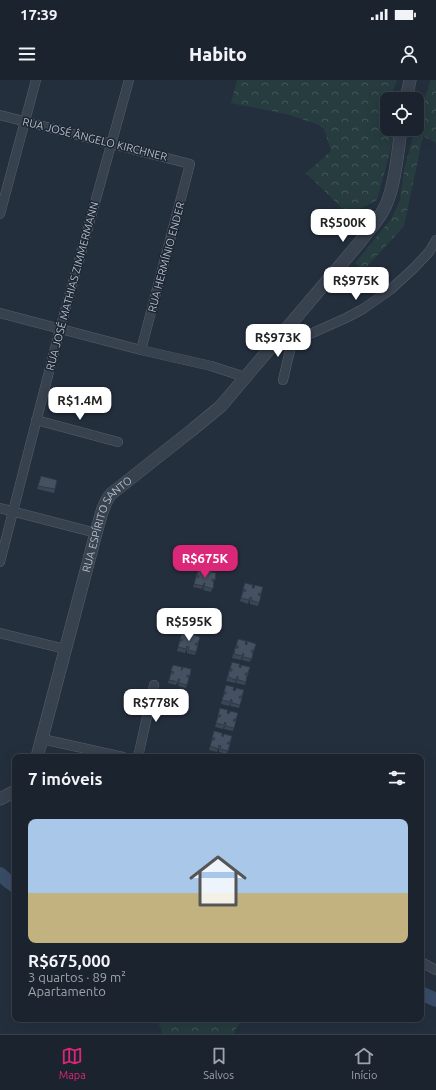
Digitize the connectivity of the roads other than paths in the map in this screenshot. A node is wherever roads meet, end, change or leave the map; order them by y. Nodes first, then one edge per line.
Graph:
1 (36, 80) edge
2 (129, 80) edge
3 (410, 80) edge
4 (407, 92) edge
5 (0, 115) edge
6 (26, 121) junction
7 (400, 136) edge
8 (111, 143) junction
9 (190, 164) joint
10 (0, 214) edge
11 (436, 240) edge
12 (0, 313) edge
13 (60, 329) junction
14 (292, 342) junction
15 (270, 348) junction
16 (142, 350) junction
17 (245, 377) junction
18 (283, 380) dead end
19 (36, 420) junction
20 (118, 442) dead end
21 (0, 508) edge
22 (13, 512) junction
23 (96, 533) junction
24 (0, 562) edge
25 (0, 633) edge
26 (66, 650) junction
27 (154, 685) dead end
28 (42, 739) junction
29 (38, 754) edge
30 (99, 754) edge
31 (139, 754) edge
32 (12, 793) edge
33 (0, 799) edge
34 (424, 964) edge
35 (436, 970) edge

1 - 6 street
2 - 8 street, RUA JOSÉ MATHIAS ZIMMERMANN
3 - 4 street
5 - 6 street, RUA JOSÉ ÂNGELO KIRCHNER
6 - 8 street, RUA JOSÉ ÂNGELO KIRCHNER
6 - 10 street
7 - 15 street, RUA ESPÍRITO SANTO
8 - 9 street, RUA JOSÉ ÂNGELO KIRCHNER
8 - 13 street, RUA JOSÉ MATHIAS ZIMMERMANN
9 - 16 street, RUA HERMÍNIO ENDER
11 - 14 street
12 - 13 street
13 - 16 street
13 - 19 street, RUA JOSÉ MATHIAS ZIMMERMANN
14 - 15 street
14 - 18 street
15 - 17 street, RUA ESPÍRITO SANTO
16 - 17 street
17 - 23 street, RUA ESPÍRITO SANTO
19 - 20 street
19 - 22 street, RUA JOSÉ MATHIAS ZIMMERMANN
21 - 22 street
22 - 23 street
22 - 24 street, RUA JOSÉ MATHIAS ZIMMERMANN
23 - 26 street, RUA ESPÍRITO SANTO
25 - 26 street
26 - 28 street, RUA ESPÍRITO SANTO
27 - 31 street
28 - 29 street, RUA ESPÍRITO SANTO
28 - 30 street
32 - 33 street
34 - 35 street

